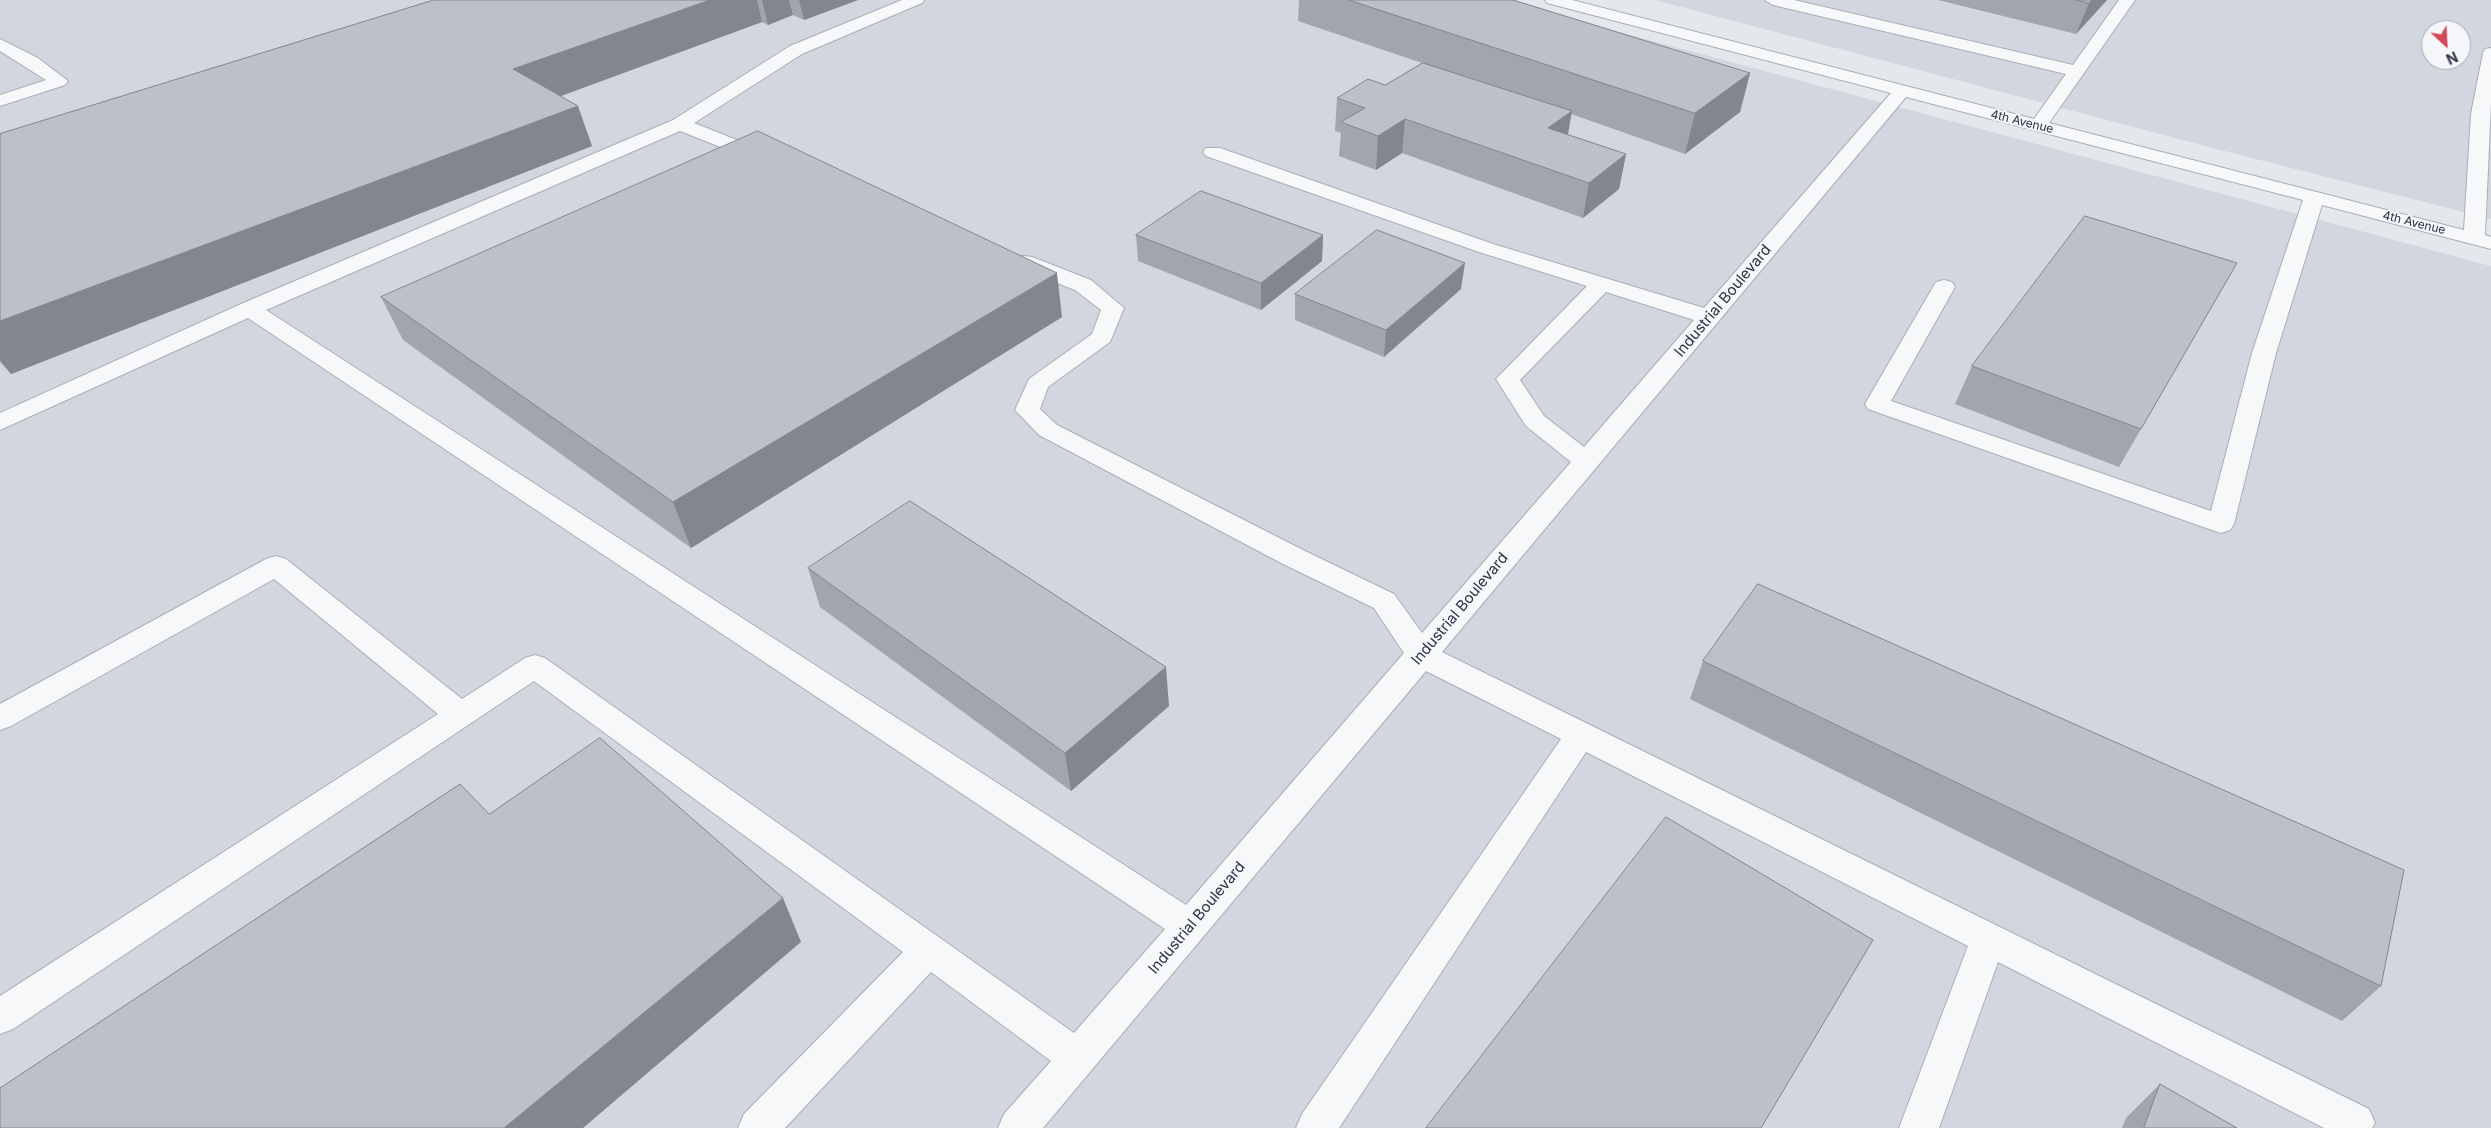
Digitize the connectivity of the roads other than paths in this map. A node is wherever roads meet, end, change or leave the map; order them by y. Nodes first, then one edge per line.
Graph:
1 (916, 0) edge
2 (1553, 0) edge
3 (1773, 0) edge
4 (2127, 0) edge
5 (0, 44) edge
6 (2491, 53) edge
7 (2077, 71) junction
8 (1902, 91) junction
9 (0, 101) edge
10 (680, 124) junction
11 (2038, 126) junction
12 (1213, 152) dead end
13 (780, 164) edge
14 (2314, 198) junction
15 (2482, 241) edge
16 (1000, 252) edge
17 (1602, 284) junction
18 (1944, 287) dead end
19 (249, 309) junction
20 (1709, 317) junction
21 (0, 422) edge
22 (1586, 461) junction
23 (1421, 655) junction
24 (461, 715) junction
25 (0, 718) edge
26 (1581, 735) junction
27 (1190, 927) junction
28 (1988, 940) junction
29 (929, 950) junction
30 (0, 1017) edge
31 (1078, 1058) junction
32 (2355, 1123) dead end
33 (758, 1128) edge
34 (1018, 1128) edge
35 (1316, 1128) edge
36 (1919, 1128) edge

1 - 10 street
2 - 8 street, 4th Avenue
3 - 7 street
4 - 7 street
5 - 9 street
6 - 15 street
7 - 11 street
8 - 11 street, 4th Avenue
8 - 20 street, Industrial Boulevard
10 - 13 street
10 - 19 street
11 - 14 street, 4th Avenue
12 - 17 street
14 - 15 street, 4th Avenue
14 - 18 street
16 - 23 street
17 - 20 street
17 - 22 street
19 - 21 street
19 - 27 street
20 - 22 street, Industrial Boulevard
22 - 23 street, Industrial Boulevard
23 - 26 street
23 - 27 street, Industrial Boulevard
24 - 25 street
24 - 29 street
24 - 30 street
26 - 28 street
26 - 35 street
27 - 31 street, Industrial Boulevard
28 - 32 street
28 - 36 street
29 - 31 street
29 - 33 street
31 - 34 street, Industrial Boulevard

